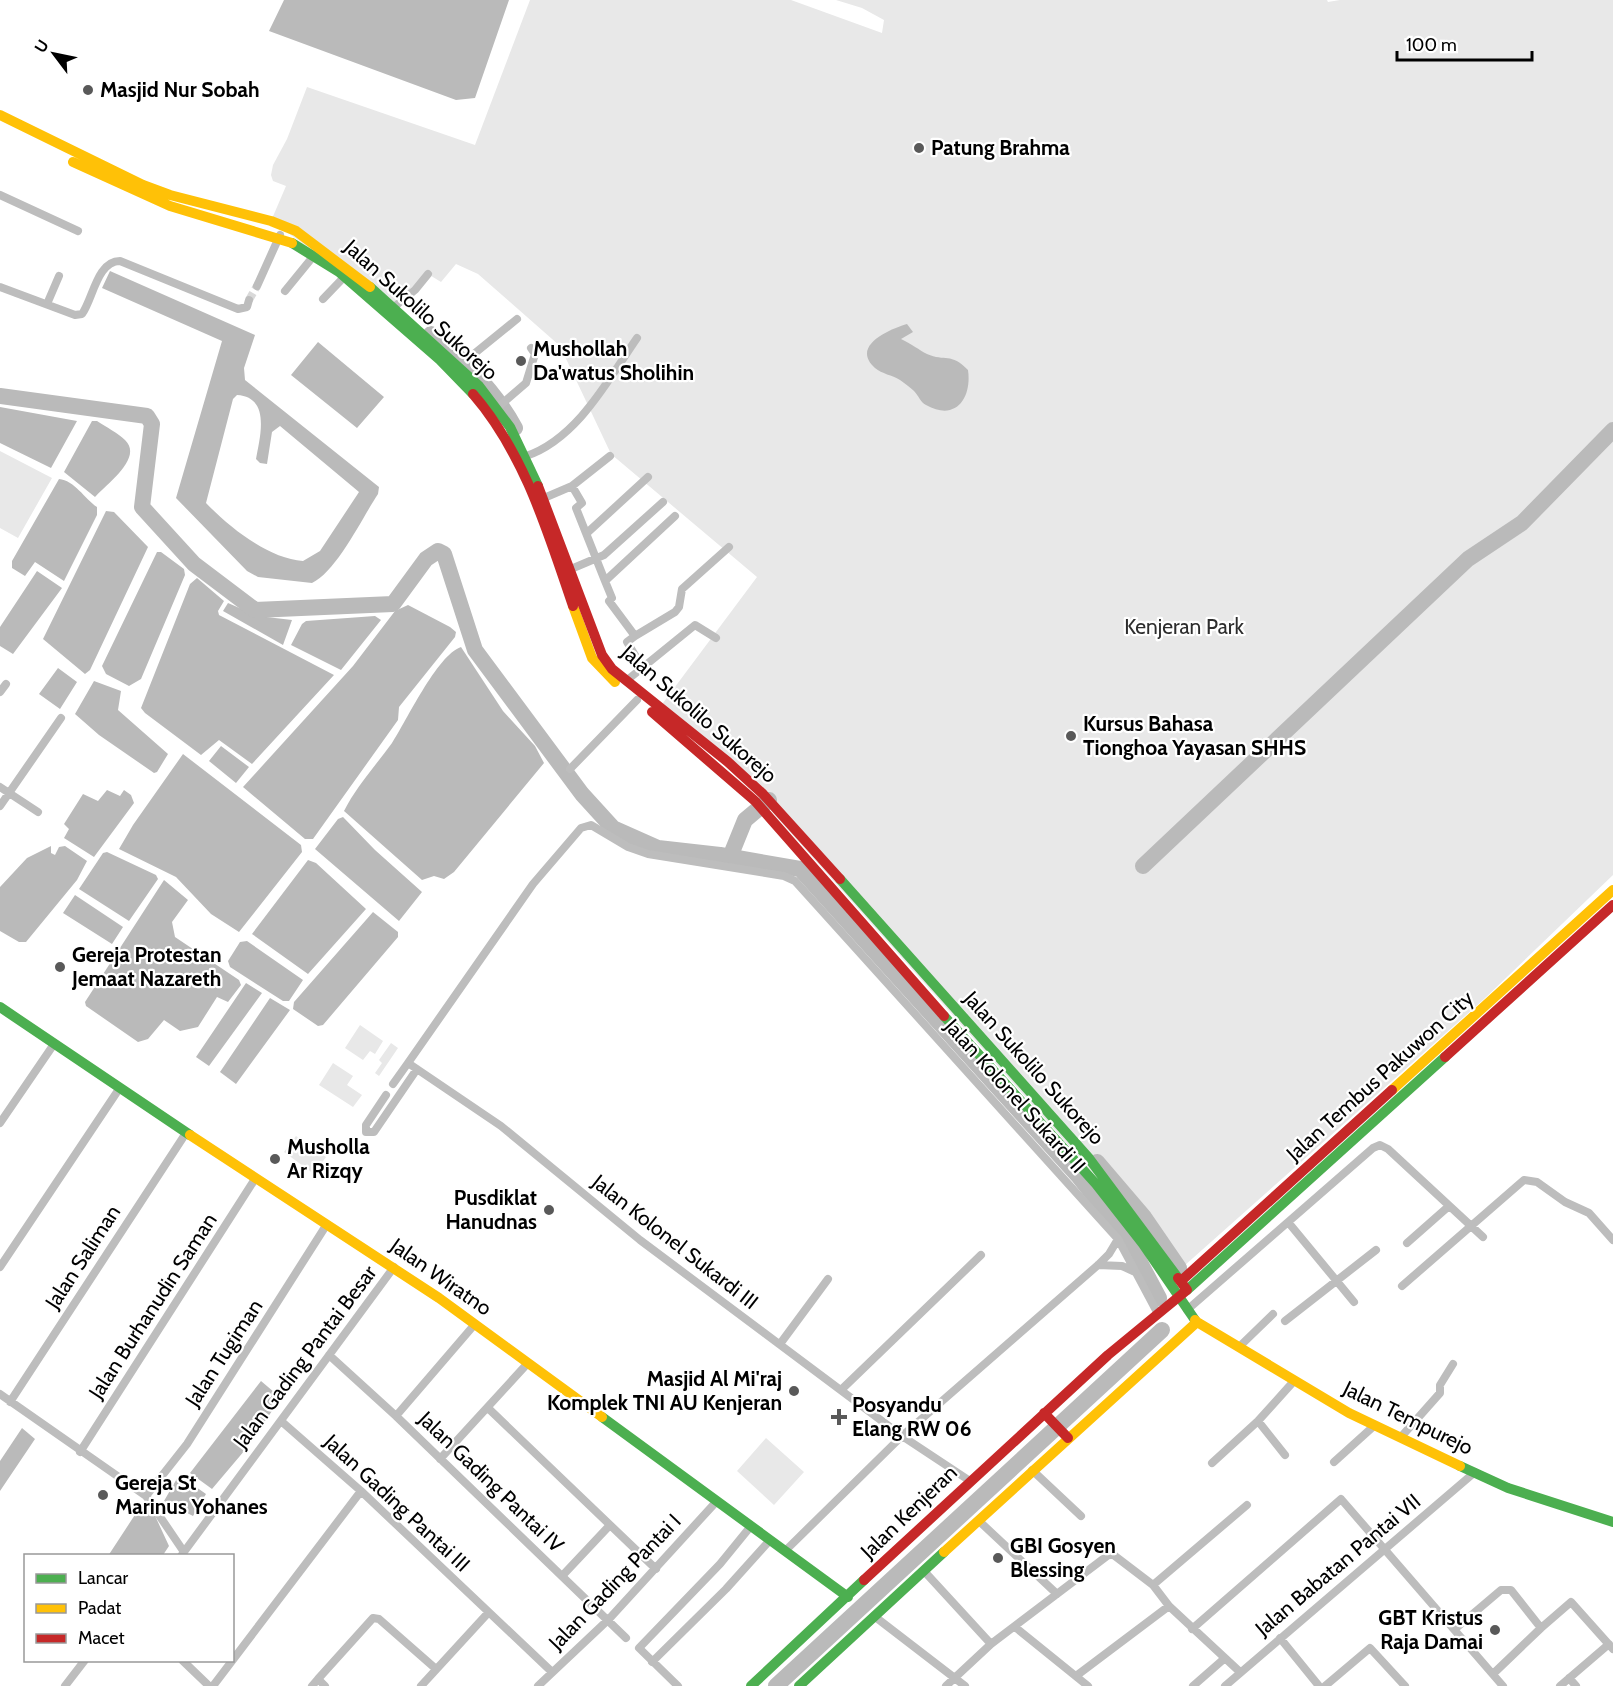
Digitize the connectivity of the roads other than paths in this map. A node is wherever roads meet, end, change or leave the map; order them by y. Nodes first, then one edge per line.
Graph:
1 (1, 120) edge
2 (102, 172) junction
3 (0, 195) edge
4 (284, 227) junction
5 (78, 231) dead end
6 (279, 238) junction
7 (320, 246) junction
8 (314, 256) junction
9 (347, 273) junction
10 (428, 274) dead end
11 (59, 276) dead end
12 (257, 285) tunnel mouth
13 (0, 286) edge
14 (285, 291) dead end
15 (323, 299) dead end
16 (249, 300) dead end
17 (47, 304) junction
18 (394, 307) junction
19 (517, 319) dead end
20 (637, 338) dead end
21 (531, 348) dead end
22 (460, 365) junction
23 (498, 407) junction
24 (515, 447) junction
25 (530, 455) junction
26 (610, 456) dead end
27 (648, 477) dead end
28 (572, 486) junction
29 (541, 499) junction
30 (663, 502) dead end
31 (675, 516) dead end
32 (587, 533) junction
33 (729, 547) dead end
34 (597, 560) junction
35 (575, 568) junction
36 (605, 581) junction
37 (635, 636) junction
38 (716, 638) dead end
39 (643, 668) junction
40 (610, 672) junction
41 (629, 679) junction
42 (6, 684) dead end
43 (0, 692) edge
44 (637, 700) junction
45 (61, 718) dead end
46 (570, 769) dead end
47 (0, 787) edge
48 (9, 793) junction
49 (759, 797) junction
50 (0, 806) edge
51 (38, 812) dead end
52 (784, 826) junction
53 (1613, 890) edge
54 (1613, 905) edge
55 (0, 1007) edge
56 (54, 1044) junction
57 (408, 1063) junction
58 (417, 1070) junction
59 (393, 1084) dead end
60 (1025, 1087) junction
61 (119, 1089) junction
62 (386, 1095) dead end
63 (1014, 1096) junction
64 (0, 1123) edge
65 (186, 1133) junction
66 (255, 1179) junction
67 (1449, 1206) junction
68 (1288, 1222) junction
69 (327, 1224) junction
70 (1471, 1224) junction
71 (1483, 1237) dead end
72 (1118, 1239) junction
73 (1613, 1240) edge
74 (1407, 1243) dead end
75 (1376, 1250) dead end
76 (981, 1255) dead end
77 (1098, 1265) junction
78 (0, 1267) edge
79 (394, 1267) junction
80 (1133, 1271) junction
81 (828, 1279) dead end
82 (1337, 1280) junction
83 (1184, 1286) junction
84 (1402, 1286) dead end
85 (1175, 1293) junction
86 (1354, 1302) dead end
87 (1187, 1310) junction
88 (1157, 1312) junction
89 (1273, 1314) dead end
90 (1285, 1320) dead end
91 (1197, 1322) junction
92 (475, 1324) junction
93 (780, 1344) junction
94 (1239, 1347) junction
95 (328, 1355) junction
96 (527, 1364) junction
97 (1453, 1364) dead end
98 (1294, 1381) junction
99 (841, 1390) junction
100 (0, 1394) edge
101 (10, 1402) junction
102 (489, 1409) junction
103 (1045, 1414) junction
104 (396, 1416) junction
105 (281, 1421) junction
106 (1258, 1421) junction
107 (1375, 1425) junction
108 (902, 1436) junction
109 (1068, 1437) junction
110 (1401, 1437) junction
111 (80, 1452) junction
112 (1286, 1455) dead end
113 (440, 1459) junction
114 (1334, 1462) dead end
115 (1212, 1463) dead end
116 (1032, 1470) junction
117 (1475, 1472) junction
118 (970, 1481) junction
119 (361, 1491) junction
120 (146, 1497) junction
121 (716, 1502) junction
122 (1247, 1505) dead end
123 (1081, 1516) dead end
124 (979, 1521) junction
125 (1613, 1522) edge
126 (610, 1525) junction
127 (751, 1526) junction
128 (771, 1540) junction
129 (1386, 1549) junction
130 (785, 1551) junction
131 (183, 1554) edge
132 (656, 1569) junction
133 (924, 1571) junction
134 (563, 1575) junction
135 (1153, 1585) junction
136 (1057, 1594) junction
137 (848, 1597) junction
138 (1169, 1606) junction
139 (488, 1613) junction
140 (874, 1616) junction
141 (609, 1619) junction
142 (1015, 1627) junction
143 (1541, 1628) junction
144 (1192, 1629) junction
145 (1455, 1629) junction
146 (626, 1638) dead end
147 (1280, 1638) junction
148 (991, 1644) junction
149 (1611, 1647) edge
150 (234, 1656) edge
151 (1225, 1659) junction
152 (83, 1662) edge
153 (184, 1662) edge
154 (229, 1662) edge
155 (652, 1662) junction
156 (436, 1669) junction
157 (552, 1672) junction
158 (1240, 1672) junction
159 (1494, 1673) junction
160 (1076, 1676) junction
161 (953, 1678) junction
162 (1569, 1678) junction
163 (318, 1679) junction
164 (65, 1686) edge
165 (211, 1686) edge
166 (312, 1686) edge
167 (325, 1686) edge
168 (421, 1686) edge
169 (538, 1686) edge
170 (678, 1686) edge
171 (751, 1686) edge
172 (799, 1686) edge
173 (946, 1686) edge
174 (965, 1686) edge
175 (1088, 1686) edge
176 (1193, 1686) edge
177 (1225, 1686) edge
178 (1319, 1686) edge
179 (1325, 1686) edge
180 (1405, 1686) edge
181 (1503, 1686) edge
182 (1560, 1686) edge
183 (1576, 1686) edge

1 - 2 main road, Jalan Sukolilo Sukorejo
2 - 4 main road, Jalan Sukolilo Sukorejo
2 - 6 main road, Jalan Sukolilo Sukorejo
3 - 5 street
4 - 6 street
4 - 7 main road, Jalan Sukolilo Sukorejo
6 - 8 main road, Jalan Sukolilo Sukorejo
6 - 12 street
7 - 8 street
7 - 9 main road, Jalan Sukolilo Sukorejo
8 - 9 main road, Jalan Sukolilo Sukorejo
8 - 14 street
9 - 15 street
9 - 18 main road, Jalan Sukolilo Sukorejo
10 - 18 street
11 - 17 street
13 - 17 street
16 - 17 street
18 - 22 main road, Jalan Sukolilo Sukorejo
19 - 22 street
20 - 25 street
21 - 23 street
22 - 23 main road, Jalan Sukolilo Sukorejo
23 - 24 main road, Jalan Sukolilo Sukorejo
24 - 25 main road, Jalan Sukolilo Sukorejo
24 - 29 main road, Jalan Sukolilo Sukorejo
25 - 29 main road, Jalan Sukolilo Sukorejo
26 - 28 street
27 - 32 street
28 - 29 street
28 - 32 street
29 - 35 main road, Jalan Sukolilo Sukorejo
29 - 40 main road, Jalan Sukolilo Sukorejo
30 - 34 street
31 - 36 street
32 - 34 street
33 - 37 street
34 - 35 street
34 - 36 street
35 - 40 main road, Jalan Sukolilo Sukorejo
36 - 37 street
37 - 39 street
38 - 39 street
39 - 41 street
40 - 41 main road, Jalan Sukolilo Sukorejo
40 - 44 main road, Jalan Sukolilo Sukorejo
41 - 49 main road, Jalan Sukolilo Sukorejo
42 - 43 street
44 - 46 street
44 - 49 main road, Jalan Sukolilo Sukorejo
45 - 48 street
47 - 48 street
48 - 50 street
48 - 51 street
49 - 52 main road, Jalan Sukolilo Sukorejo
52 - 60 main road, Jalan Sukolilo Sukorejo
52 - 63 main road, Jalan Sukolilo Sukorejo
53 - 83 main road, Jalan Tembus Pakuwon City
54 - 83 main road, Jalan Tembus Pakuwon City
55 - 56 main road, Jalan Wiratno
56 - 61 main road, Jalan Wiratno
56 - 64 street
57 - 58 street, Jalan Kolonel Sukardi III
57 - 59 street
57 - 72 street, Jalan Kolonel Sukardi II
58 - 62 street
58 - 93 street, Jalan Kolonel Sukardi III
60 - 63 main road
60 - 83 main road, Jalan Sukolilo Sukorejo
61 - 65 main road, Jalan Wiratno
61 - 78 street
63 - 85 main road, Jalan Sukolilo Sukorejo
65 - 66 main road, Jalan Wiratno
65 - 101 street, Jalan Saliman
66 - 69 main road, Jalan Wiratno
66 - 111 street, Jalan Burhanudin Saman
67 - 68 street
67 - 70 street
67 - 74 street
68 - 82 street
68 - 87 street
69 - 79 main road, Jalan Wiratno
69 - 120 street, Jalan Tugiman
70 - 71 street
70 - 73 street
70 - 84 street
72 - 77 street
72 - 80 street, Jalan Kolonel Sukardi II
75 - 82 street
76 - 99 street
77 - 80 street
77 - 108 street
79 - 92 main road, Jalan Wiratno
79 - 95 street, Jalan Gading Pantai Besar
80 - 88 street, Jalan Kolonel Sukardi II
81 - 93 street
82 - 86 street
82 - 90 street
83 - 85 main road, Jalan Tembus Pakuwon City
85 - 87 main road, Jalan Sukolilo Sukorejo
85 - 88 main road, Jalan Kenjeran
87 - 91 main road, Jalan Tempurejo
88 - 103 main road, Jalan Kenjeran
89 - 94 street
91 - 94 main road, Jalan Tempurejo
91 - 109 main road
92 - 96 main road, Jalan Wiratno
92 - 104 street
93 - 99 street, Jalan Kolonel Sukardi III
94 - 98 main road, Jalan Tempurejo
95 - 104 street, Jalan Gading Pantai IV
95 - 105 street, Jalan Gading Pantai Besar
96 - 102 street
96 - 121 main road, Jalan Wiratno
97 - 110 street
98 - 106 street
98 - 107 main road, Jalan Tempurejo
99 - 108 street, Jalan Kolonel Sukardi III
100 - 101 street
101 - 111 street
102 - 113 street
102 - 126 street
103 - 109 main road
103 - 118 main road, Jalan Kenjeran
104 - 113 street, Jalan Gading Pantai IV
105 - 119 street, Jalan Gading Pantai III
105 - 131 street, Jalan Gading Pantai Besar
106 - 112 street
106 - 115 street
107 - 110 main road, Jalan Tempurejo
107 - 114 street
108 - 118 street, Jalan Kolonel Sukardi III
108 - 130 street
109 - 116 main road
110 - 117 main road, Jalan Tempurejo
111 - 120 street
113 - 134 street, Jalan Gading Pantai IV
116 - 123 street
116 - 124 main road
117 - 125 main road, Jalan Tempurejo
117 - 129 street, Jalan Babatan Pantai VII
118 - 137 main road, Jalan Kenjeran
119 - 139 street, Jalan Gading Pantai III
119 - 150 street
120 - 131 street
121 - 127 main road, Jalan Wiratno
121 - 132 street, Jalan Gading Pantai I
122 - 135 street
124 - 133 main road
124 - 136 street
126 - 132 street
126 - 134 street
127 - 128 main road, Jalan Wiratno
127 - 155 street
128 - 130 main road, Jalan Wiratno
128 - 155 street
129 - 144 street
129 - 145 street
129 - 147 street, Jalan Babatan Pantai VII
130 - 137 main road, Jalan Wiratno
132 - 141 street, Jalan Gading Pantai I
133 - 140 main road
133 - 148 street
134 - 141 street, Jalan Gading Pantai IV
135 - 136 street
135 - 138 street
136 - 142 street
137 - 171 main road, Jalan Kenjeran
138 - 144 street
138 - 160 street
139 - 156 street
139 - 157 street, Jalan Gading Pantai III
140 - 161 street
140 - 172 main road
141 - 146 street, Jalan Gading Pantai IV
141 - 157 street, Jalan Gading Pantai I
142 - 148 street
142 - 160 street
143 - 145 street
143 - 149 street
143 - 159 street
144 - 151 street
145 - 159 street
147 - 158 street, Jalan Babatan Pantai VII
147 - 178 street
148 - 161 street
149 - 162 street
151 - 158 street
151 - 176 street
152 - 164 street
153 - 165 street
154 - 165 street
155 - 170 street
156 - 163 street
156 - 168 street
157 - 169 street, Jalan Gading Pantai I
158 - 177 street, Jalan Babatan Pantai VII
159 - 181 street
160 - 175 street
161 - 173 street
161 - 174 street
162 - 182 street
162 - 183 street
163 - 166 street
163 - 167 street
179 - 180 street

